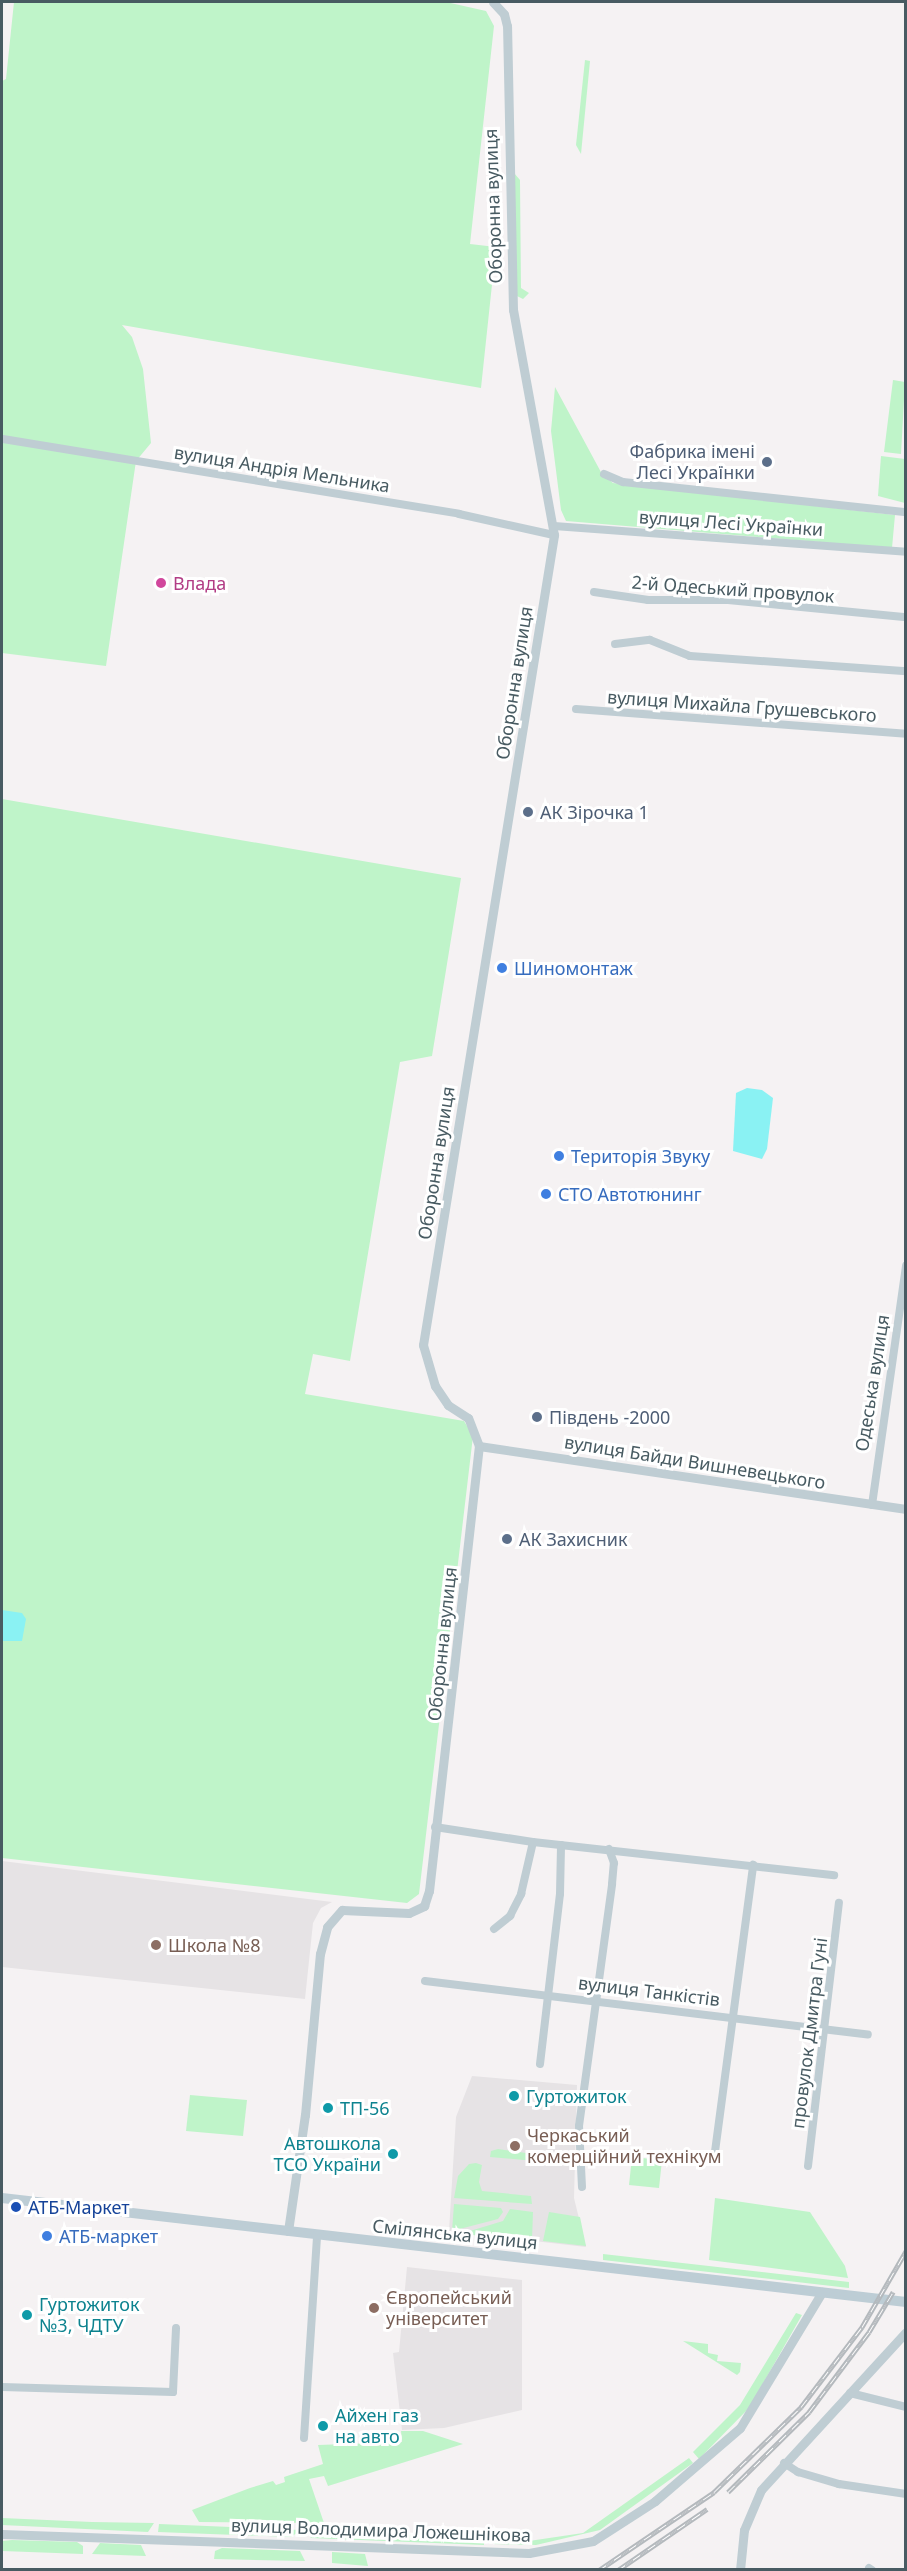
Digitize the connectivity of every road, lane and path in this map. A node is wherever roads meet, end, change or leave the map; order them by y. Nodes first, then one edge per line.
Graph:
1 (493, 2) edge
2 (3, 439) dead end
3 (604, 474) dead end
4 (906, 512) edge
5 (554, 530) junction
6 (906, 552) edge
7 (594, 592) dead end
8 (906, 618) edge
9 (615, 644) dead end
10 (906, 671) edge
11 (576, 709) dead end
12 (906, 734) edge
13 (906, 1265) edge
14 (479, 1446) junction
15 (872, 1505) junction
16 (906, 1509) edge
17 (435, 1827) junction
18 (533, 1842) junction
19 (561, 1845) junction
20 (609, 1849) junction
21 (753, 1865) junction
22 (834, 1875) dead end
23 (838, 1903) dead end
24 (494, 1929) dead end
25 (425, 1981) dead end
26 (548, 1993) junction
27 (597, 2000) junction
28 (733, 2017) junction
29 (826, 2029) junction
30 (868, 2035) dead end
31 (540, 2064) dead end
32 (714, 2159) dead end
33 (808, 2166) dead end
34 (582, 2187) dead end
35 (2, 2198) edge
36 (288, 2231) junction
37 (317, 2235) junction
38 (822, 2292) junction
39 (906, 2302) edge
40 (176, 2328) dead end
41 (906, 2332) edge
42 (2, 2386) edge
43 (850, 2393) junction
44 (906, 2407) edge
45 (304, 2438) dead end
46 (784, 2463) junction
47 (906, 2494) edge
48 (2, 2534) edge
49 (740, 2570) edge

1 - 5 street, Оборонна вулиця
2 - 5 street, вулиця Андрія Мельника
3 - 4 street, вулиця Лесі Українки
5 - 6 street, вулиця Лесі Українки
5 - 14 street, Оборонна вулиця
7 - 8 street, 2-й Одеський провулок
9 - 10 street
11 - 12 street, вулиця Михайла Грушевського
13 - 15 street, Одеська вулиця
14 - 15 street, вулиця Байди Вишневецького
14 - 17 street, Оборонна вулиця
15 - 16 street, вулиця Байди Вишневецького
17 - 18 street
17 - 36 street, Оборонна вулиця
18 - 19 street
18 - 24 street
19 - 20 street
19 - 26 street
20 - 21 street
20 - 27 street
21 - 22 street
21 - 28 street
23 - 29 street, провулок Дмитра Гуні
25 - 26 street, вулиця Танкістів
26 - 27 street, вулиця Танкістів
26 - 31 street
27 - 28 street, вулиця Танкістів
27 - 34 street
28 - 29 street, вулиця Танкістів
28 - 32 street
29 - 30 street, вулиця Танкістів
29 - 33 street, провулок Дмитра Гуні
35 - 36 main road, Смілянська вулиця
36 - 37 main road, Смілянська вулиця
37 - 38 main road, Смілянська вулиця
37 - 45 street
38 - 39 main road, Смілянська вулиця
38 - 48 street, вулиця Володимира Ложешнікова
40 - 42 street
41 - 43 street
43 - 44 street
43 - 46 street
46 - 47 street
46 - 49 street

